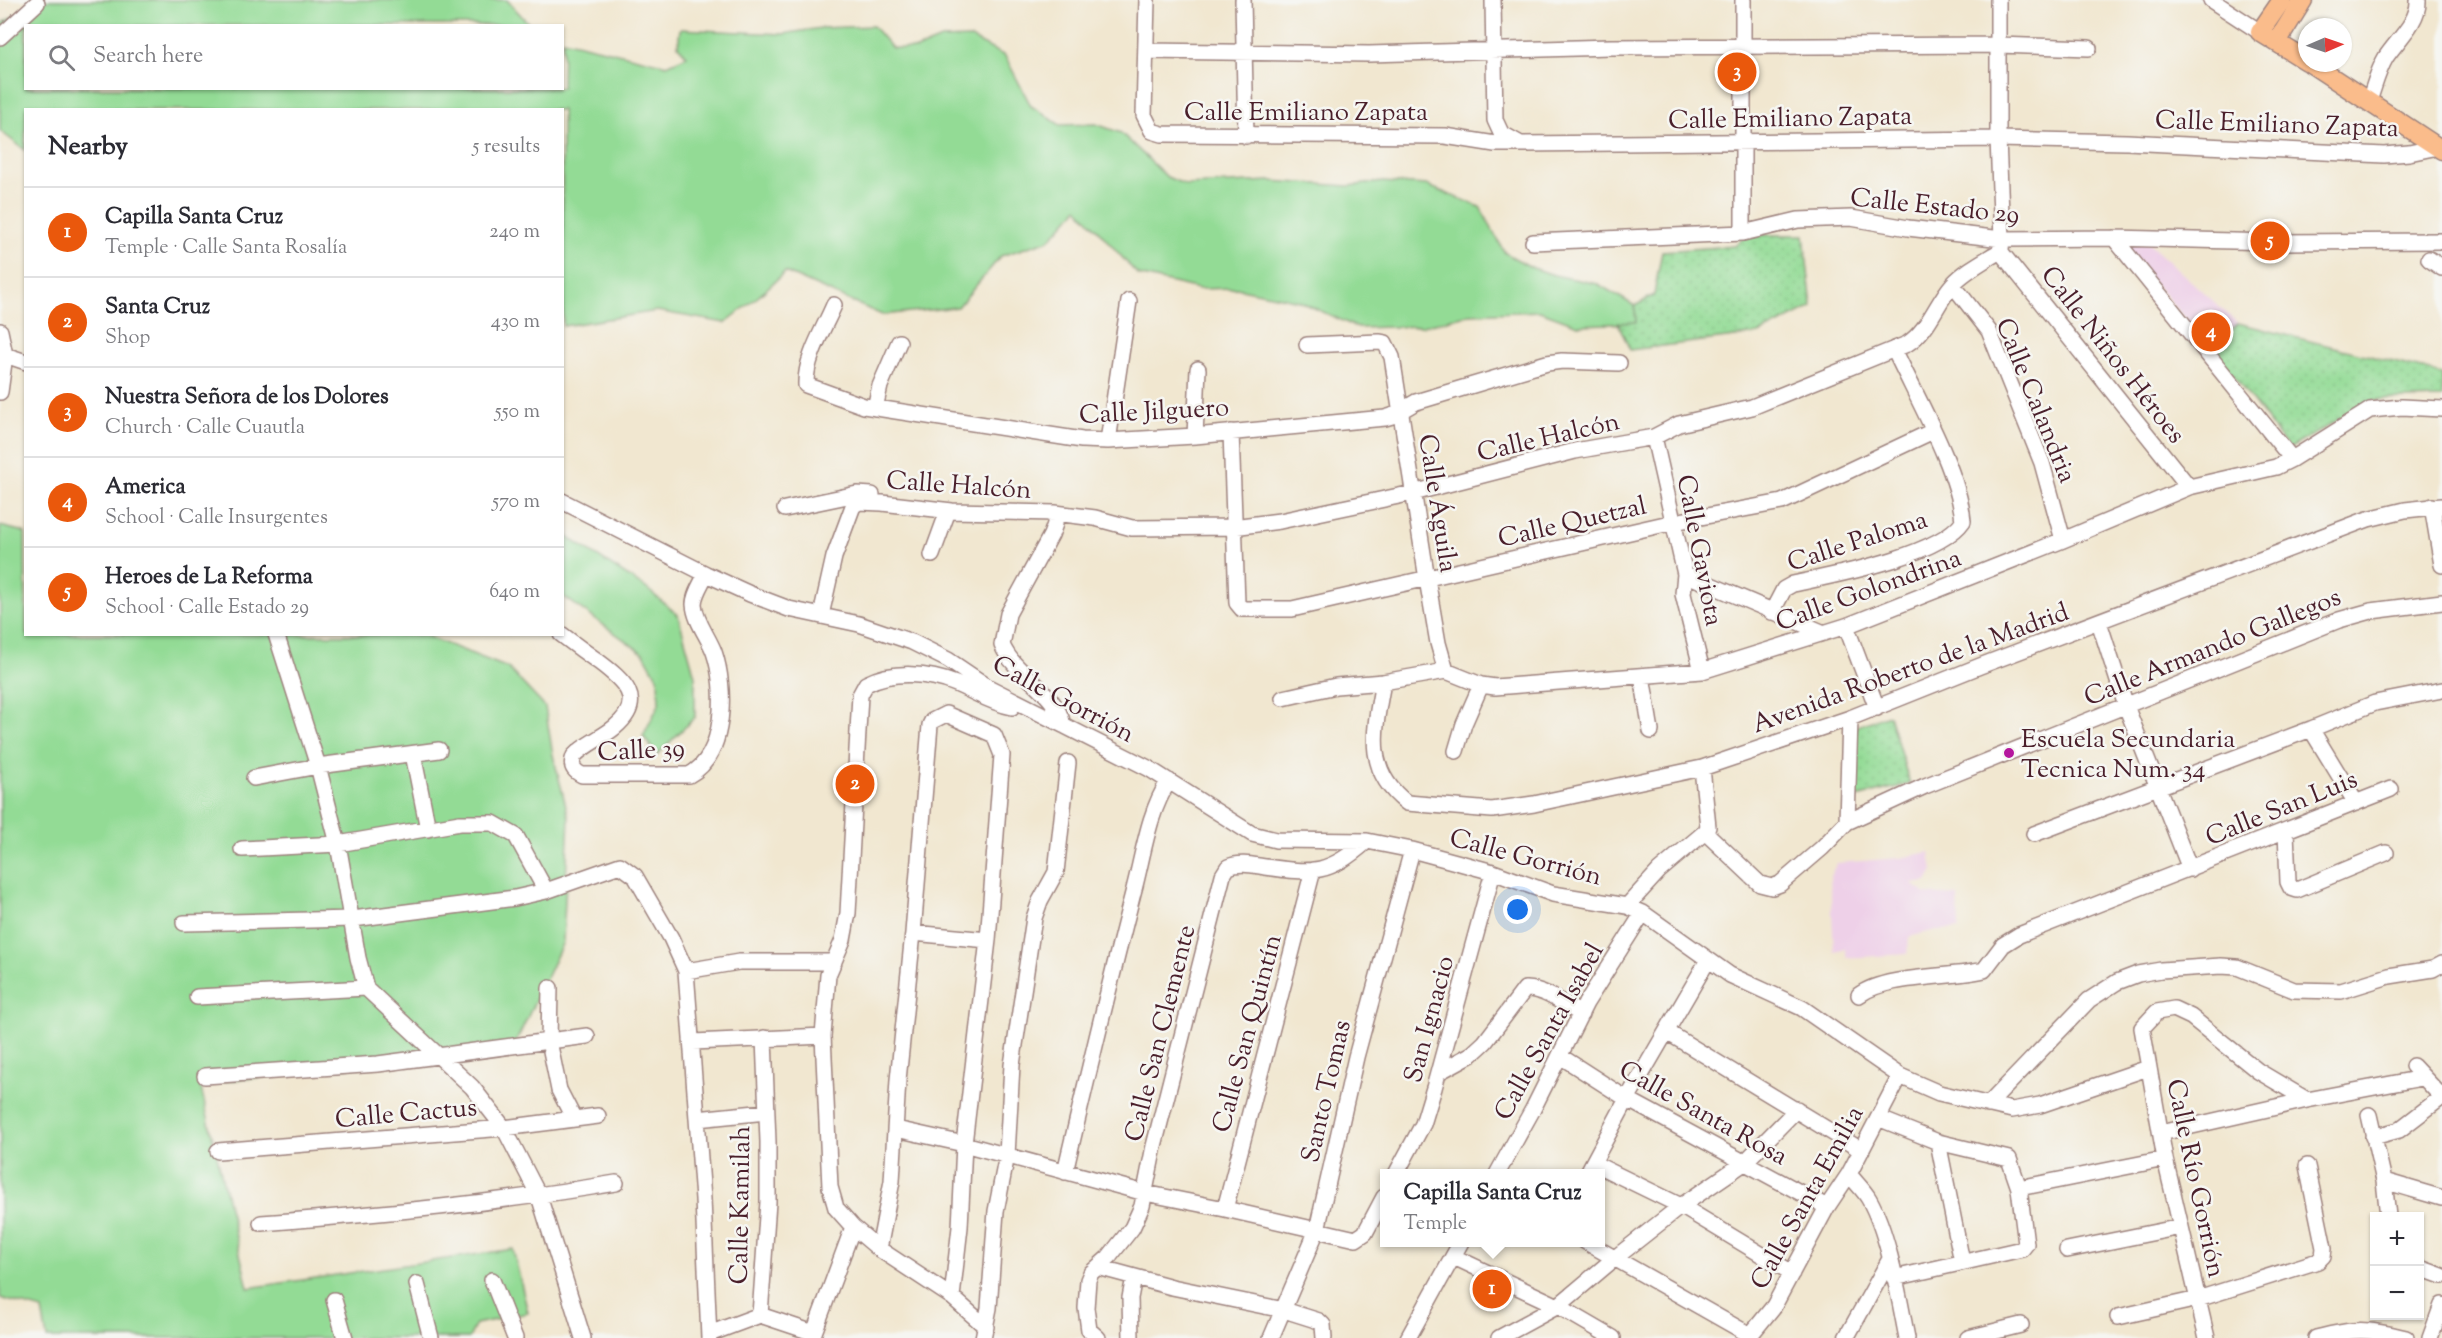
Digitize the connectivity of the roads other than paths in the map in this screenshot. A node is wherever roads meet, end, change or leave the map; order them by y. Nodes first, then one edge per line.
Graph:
1 (1147, 0) edge
2 (1243, 0) edge
3 (1493, 0) edge
4 (1743, 0) edge
5 (1998, 0) edge
6 (2211, 0) edge
7 (2282, 0) edge
8 (2303, 0) edge
9 (2418, 0) edge
10 (38, 3) dead end
11 (2260, 32) junction
12 (0, 37) edge
13 (2277, 42) junction
14 (1999, 45) junction
15 (1744, 47) junction
16 (2089, 48) dead end
17 (1493, 49) junction
18 (1146, 51) junction
19 (1242, 52) junction
20 (2298, 56) edge
21 (2324, 72) edge
22 (2369, 101) junction
23 (1246, 136) junction
24 (1998, 139) junction
25 (1744, 141) junction
26 (1522, 144) junction
27 (2440, 148) edge
28 (1743, 234) junction
29 (2114, 238) junction
30 (2442, 241) edge
31 (1533, 242) dead end
32 (2001, 245) junction
33 (2429, 259) dead end
34 (2442, 268) edge
35 (1953, 285) junction
36 (1129, 301) dead end
37 (834, 305) dead end
38 (2, 342) edge
39 (899, 342) dead end
40 (1307, 345) dead end
41 (1894, 349) junction
42 (24, 360) edge
43 (1619, 363) dead end
44 (1198, 369) dead end
45 (0, 392) edge
46 (875, 408) junction
47 (2442, 409) edge
48 (1401, 412) junction
49 (1933, 431) junction
50 (1230, 432) junction
51 (1195, 436) junction
52 (1654, 437) junction
53 (1108, 441) junction
54 (2292, 459) junction
55 (2189, 487) junction
56 (1413, 493) junction
57 (564, 502) edge
58 (891, 504) junction
59 (2437, 506) edge
60 (784, 508) dead end
61 (948, 511) junction
62 (1055, 513) junction
63 (1674, 522) junction
64 (1233, 527) junction
65 (2063, 540) junction
66 (932, 555) dead end
67 (2442, 565) edge
68 (706, 574) junction
69 (1685, 574) junction
70 (1427, 579) junction
71 (2442, 602) edge
72 (1772, 612) junction
73 (821, 615) junction
74 (2099, 622) junction
75 (1846, 626) junction
76 (1824, 633) junction
77 (277, 636) edge
78 (564, 636) edge
79 (1446, 671) junction
80 (1702, 672) junction
81 (1642, 676) junction
82 (1383, 682) junction
83 (1481, 685) junction
84 (2442, 690) edge
85 (1283, 698) dead end
86 (1024, 706) junction
87 (2126, 706) junction
88 (1877, 708) junction
89 (1850, 718) junction
90 (1063, 725) junction
91 (2311, 729) junction
92 (1650, 731) dead end
93 (440, 750) dead end
94 (1456, 751) dead end
95 (413, 754) junction
96 (1068, 763) dead end
97 (318, 766) junction
98 (1702, 768) junction
99 (254, 778) dead end
100 (1169, 781) junction
101 (2157, 788) junction
102 (2391, 789) dead end
103 (2356, 803) junction
104 (1847, 822) junction
105 (428, 829) junction
106 (2286, 831) junction
107 (1705, 832) junction
108 (2034, 834) dead end
109 (1367, 841) junction
110 (338, 844) junction
111 (242, 849) dead end
112 (1412, 850) junction
113 (2386, 854) dead end
114 (2190, 869) junction
115 (1313, 870) junction
116 (1493, 872) junction
117 (546, 891) junction
118 (1628, 906) junction
119 (1643, 913) junction
120 (353, 919) junction
121 (184, 923) dead end
122 (914, 933) junction
123 (988, 940) junction
124 (1708, 960) junction
125 (834, 962) junction
126 (2442, 964) edge
127 (686, 972) junction
128 (366, 988) junction
129 (550, 988) dead end
130 (1859, 995) dead end
131 (197, 997) dead end
132 (1581, 1014) junction
133 (1667, 1032) junction
134 (587, 1036) dead end
135 (823, 1036) junction
136 (764, 1038) junction
137 (549, 1041) junction
138 (693, 1042) junction
139 (437, 1055) junction
140 (1560, 1056) junction
141 (2148, 1068) junction
142 (1439, 1072) junction
143 (205, 1076) dead end
144 (1900, 1076) junction
145 (2442, 1097) edge
146 (1627, 1099) junction
147 (2307, 1100) junction
148 (1988, 1106) junction
149 (1797, 1109) junction
150 (766, 1112) junction
151 (2368, 1115) dead end
152 (598, 1116) dead end
153 (1878, 1118) junction
154 (574, 1119) junction
155 (697, 1119) junction
156 (504, 1128) junction
157 (896, 1129) junction
158 (2161, 1133) junction
159 (2373, 1137) junction
160 (1938, 1142) junction
161 (964, 1144) junction
162 (1861, 1150) junction
163 (218, 1151) dead end
164 (1007, 1155) junction
165 (2165, 1159) junction
166 (1744, 1163) junction
167 (2307, 1166) dead end
168 (1590, 1168) edge
169 (1398, 1169) edge
170 (1499, 1169) edge
171 (1065, 1172) junction
172 (1605, 1174) edge
173 (1849, 1174) junction
174 (2385, 1181) junction
175 (616, 1183) dead end
176 (2019, 1188) junction
177 (1145, 1193) junction
178 (539, 1196) junction
179 (2442, 1198) edge
180 (1380, 1204) edge
181 (1681, 1206) junction
182 (1827, 1207) junction
183 (1225, 1209) junction
184 (2388, 1212) edge
185 (261, 1223) dead end
186 (854, 1227) junction
187 (2181, 1227) junction
188 (1317, 1230) junction
189 (1459, 1247) edge
190 (1596, 1247) edge
191 (879, 1249) junction
192 (2067, 1250) dead end
193 (1454, 1257) junction
194 (1615, 1257) junction
195 (1890, 1259) junction
196 (1962, 1262) junction
197 (1098, 1267) junction
198 (2424, 1269) edge
199 (1792, 1273) junction
200 (2442, 1276) edge
201 (1134, 1277) junction
202 (1894, 1278) junction
203 (492, 1280) dead end
204 (417, 1284) dead end
205 (952, 1297) junction
206 (2198, 1299) junction
207 (334, 1300) dead end
208 (2442, 1305) edge
209 (1558, 1306) junction
210 (1284, 1310) junction
211 (760, 1315) junction
212 (2118, 1317) dead end
213 (2021, 1325) dead end
214 (984, 1332) edge
215 (813, 1335) edge
216 (709, 1336) edge
217 (1749, 1336) edge
218 (345, 1338) edge
219 (431, 1338) edge
220 (515, 1338) edge
221 (583, 1338) edge
222 (1098, 1338) edge
223 (1131, 1338) edge
224 (1271, 1338) edge
225 (1323, 1338) edge
226 (1408, 1338) edge
227 (1499, 1338) edge
228 (1613, 1338) edge
229 (1846, 1338) edge
230 (1907, 1338) edge
231 (1968, 1338) edge
232 (2207, 1338) edge
233 (2316, 1338) edge
234 (2406, 1338) edge
235 (2430, 1338) edge

1 - 18 street
2 - 19 street
3 - 17 street
4 - 15 street
5 - 14 street
6 - 11 street
7 - 11 main road
8 - 13 main road
9 - 22 street
10 - 12 street
11 - 13 main road
13 - 20 main road
14 - 15 street
14 - 16 street
14 - 24 street
15 - 17 street
15 - 25 street
17 - 19 street
17 - 26 street
18 - 19 street
18 - 23 street, Calle Emiliano Zapata
19 - 23 street
21 - 22 main road
22 - 27 main road
23 - 26 street, Calle Emiliano Zapata
24 - 25 street, Calle Emiliano Zapata
24 - 27 street, Calle Emiliano Zapata
24 - 32 street
25 - 26 street, Calle Emiliano Zapata
25 - 28 street
28 - 31 street, Calle Estado 29
28 - 32 street, Calle Estado 29
29 - 30 street, Calle Estado 29
29 - 32 street, Calle Estado 29
29 - 54 street
32 - 35 street, Calle Halcón
32 - 55 street, Calle Niños Héroes
33 - 34 street
35 - 41 street, Calle Halcón
35 - 65 street, Calle Calandria
36 - 53 street
37 - 46 street, Calle Jilguero
38 - 42 street
38 - 45 street
39 - 46 street
40 - 48 street, Calle Águila
41 - 49 street
41 - 52 street, Calle Halcón
43 - 48 street, Calle Jilguero
44 - 51 street
46 - 53 street, Calle Jilguero
47 - 54 street, Calle Golondrina
48 - 50 street, Calle Jilguero
48 - 56 street, Calle Águila
49 - 63 street, Calle Quetzal
49 - 72 street, Calle Paloma
50 - 51 street, Calle Jilguero
50 - 64 street
51 - 53 street, Calle Jilguero
52 - 56 street, Calle Halcón
52 - 63 street, Calle Gaviota
54 - 55 street, Calle Golondrina
55 - 65 street, Calle Golondrina
56 - 64 street, Calle Halcón
56 - 70 street, Calle Águila
57 - 68 street, Calle Gorrión
58 - 60 street
58 - 61 street, Calle Halcón
58 - 73 street, Calle Halcón
59 - 67 street
59 - 74 street, Avenida Roberto de la Madrid
61 - 62 street, Calle Halcón
61 - 66 street
62 - 64 street, Calle Halcón
62 - 90 street, Calle Halcón
63 - 69 street, Calle Gaviota
63 - 70 street, Calle Quetzal
64 - 70 street, Calle Quetzal
65 - 75 street, Calle Golondrina
68 - 73 street, Calle Gorrión
68 - 78 street, Calle 39
69 - 72 street
69 - 80 street, Calle Gaviota
70 - 79 street, Calle Águila
71 - 87 street, Calle Armando Gallegos
72 - 76 street
73 - 86 street, Calle Gorrión
74 - 87 street
74 - 88 street, Avenida Roberto de la Madrid
75 - 76 street, Calle Golondrina
75 - 88 street
76 - 80 street, Calle Golondrina
77 - 97 street
79 - 82 street
79 - 83 street, Calle Golondrina
80 - 81 street, Calle Golondrina
81 - 83 street, Calle Golondrina
81 - 92 street
82 - 85 street
82 - 98 street, Avenida Roberto de la Madrid
83 - 94 street
84 - 91 street
86 - 90 street, Calle Gorrión
86 - 125 street
87 - 101 street
87 - 104 street, Calle Armando Gallegos
88 - 89 street, Avenida Roberto de la Madrid
89 - 98 street, Avenida Roberto de la Madrid
89 - 104 street
90 - 100 street, Calle Gorrión
91 - 101 street
91 - 103 street
93 - 95 street
95 - 97 street
95 - 105 street
96 - 164 street
97 - 99 street
97 - 110 street
98 - 107 street
100 - 109 street, Calle Gorrión
100 - 171 street
101 - 108 street
101 - 114 street
102 - 103 street, Calle San Luis
103 - 106 street, Calle San Luis
104 - 107 street, Calle Armando Gallegos
105 - 110 street
105 - 117 street
106 - 113 street
106 - 114 street, Calle San Luis
107 - 118 street
109 - 112 street, Calle Gorrión
109 - 115 street, Calle San Clemente
110 - 111 street
110 - 120 street
112 - 116 street, Calle Gorrión
112 - 188 street, Santo Tomas
114 - 130 street, Calle San Luis
115 - 177 street, Calle San Clemente
115 - 183 street, Calle San Quintín
116 - 118 street, Calle Gorrión
116 - 142 street, San Ignacio
117 - 120 street
117 - 127 street
118 - 119 street, Calle Gorrión
119 - 124 street, Calle Gorrión
119 - 132 street, Calle Santa Isabel
120 - 121 street
120 - 128 street
122 - 123 street
122 - 123 street
122 - 157 street
123 - 161 street
124 - 133 street
124 - 144 street, Calle Gorrión
125 - 127 street
125 - 135 street
126 - 148 street
127 - 138 street
128 - 131 street
128 - 139 street
129 - 137 street
132 - 140 street, Calle Santa Isabel
132 - 142 street
133 - 146 street
133 - 149 street, Calle Santa Rosa
134 - 137 street
135 - 136 street
135 - 186 street
136 - 138 street
136 - 150 street, Calle Kamilah
137 - 139 street
137 - 154 street
138 - 155 street
139 - 143 street
139 - 156 street
140 - 146 street, Calle Santa Rosa
140 - 170 street, Calle Santa Isabel
141 - 147 street, Calle Río Gorrión
141 - 148 street, Calle Gorrión
141 - 158 street, Calle Río Gorrión
142 - 169 street, San Ignacio
144 - 148 street, Calle Gorrión
144 - 153 street, Calle Santa Emilia
145 - 147 street
145 - 159 street
146 - 166 street, Calle Santa Rosa
146 - 168 street
147 - 158 street
149 - 162 street, Calle Santa Rosa
149 - 166 street
150 - 155 street
150 - 211 street, Calle Kamilah
151 - 159 street
152 - 154 street, Calle Cactus
153 - 160 street
153 - 162 street, Calle Santa Emilia
154 - 156 street, Calle Cactus
155 - 216 street
156 - 163 street, Calle Cactus
156 - 178 street
157 - 161 street
157 - 191 street
158 - 165 street, Calle Río Gorrión
159 - 174 street
160 - 176 street
160 - 196 street
161 - 164 street
161 - 205 street
162 - 173 street, Calle Santa Emilia
164 - 171 street
164 - 214 street
165 - 176 street
165 - 187 street, Calle Río Gorrión
166 - 181 street
166 - 182 street, Calle Santa Rosa
167 - 206 street
171 - 177 street
172 - 181 street
173 - 182 street, Calle Santa Emilia
173 - 195 street
174 - 179 street
174 - 184 street
175 - 178 street
176 - 196 street
177 - 183 street
177 - 197 street, Calle San Clemente
178 - 185 street
178 - 221 street
180 - 188 street
181 - 194 street
181 - 199 street
182 - 199 street, Calle Santa Emilia
183 - 188 street
186 - 191 street
186 - 215 street
187 - 192 street
187 - 206 street, Calle Río Gorrión
188 - 210 street, Santo Tomas
189 - 193 street
190 - 194 street
191 - 205 street
193 - 209 street
193 - 226 street
194 - 209 street
194 - 217 street
195 - 202 street
195 - 229 street
196 - 202 street
197 - 201 street
197 - 222 street, Calle San Clemente
198 - 200 street
199 - 217 street, Calle Santa Emilia
201 - 210 street
201 - 223 street
202 - 230 street
203 - 220 street
204 - 219 street
205 - 214 street
206 - 212 street
206 - 232 street, Calle Río Gorrión
207 - 218 street
208 - 235 street
209 - 227 street
209 - 228 street
210 - 224 street, Santo Tomas
210 - 225 street
211 - 215 street, Calle Kamilah
211 - 216 street
213 - 231 street
233 - 234 street

